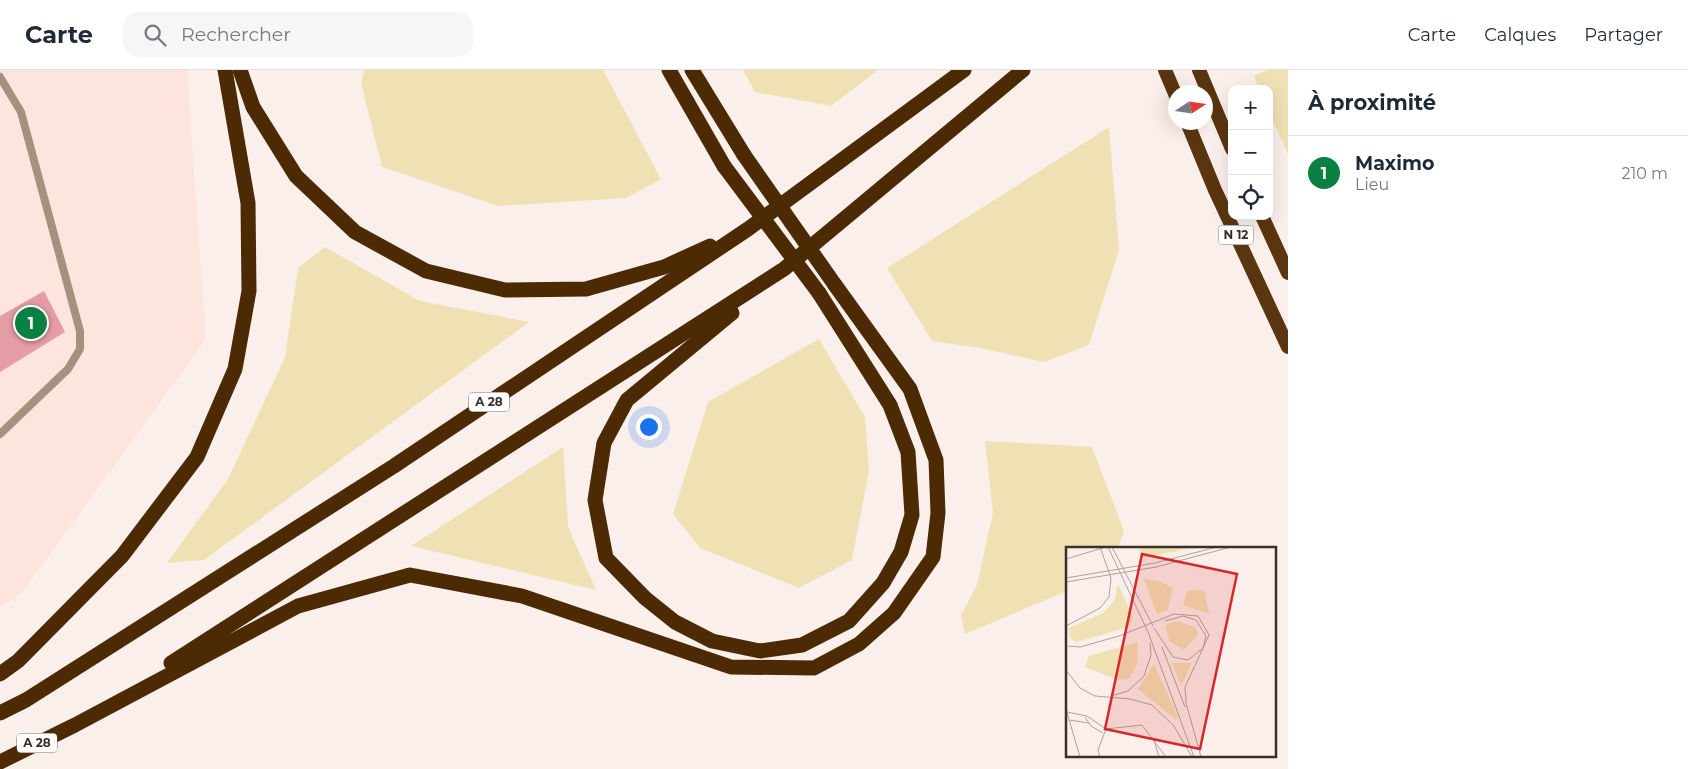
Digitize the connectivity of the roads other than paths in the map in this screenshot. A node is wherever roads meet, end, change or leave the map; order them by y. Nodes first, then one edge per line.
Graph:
1 (2, 70) edge
2 (225, 70) edge
3 (240, 70) edge
4 (669, 70) edge
5 (692, 70) edge
6 (964, 70) edge
7 (1023, 70) edge
8 (1165, 70) edge
9 (1199, 70) edge
10 (0, 77) edge
11 (1171, 85) edge
12 (1190, 130) edge
13 (1228, 139) edge
14 (1264, 220) edge
15 (748, 229) junction
16 (784, 269) junction
17 (1288, 273) edge
18 (1288, 347) edge
19 (0, 434) edge
20 (0, 674) edge
21 (0, 713) edge
22 (75, 725) junction
23 (0, 762) edge

1 - 10 lane
2 - 20 highway
3 - 15 highway
4 - 16 highway, bridge
5 - 22 highway, bridge
6 - 15 highway, A 28
7 - 16 highway, A 28
8 - 11 highway
9 - 13 highway
10 - 19 lane
12 - 18 highway, N 12
14 - 17 highway, N 12
15 - 21 highway, A 28
16 - 22 highway, A 28
22 - 23 highway, A 28

